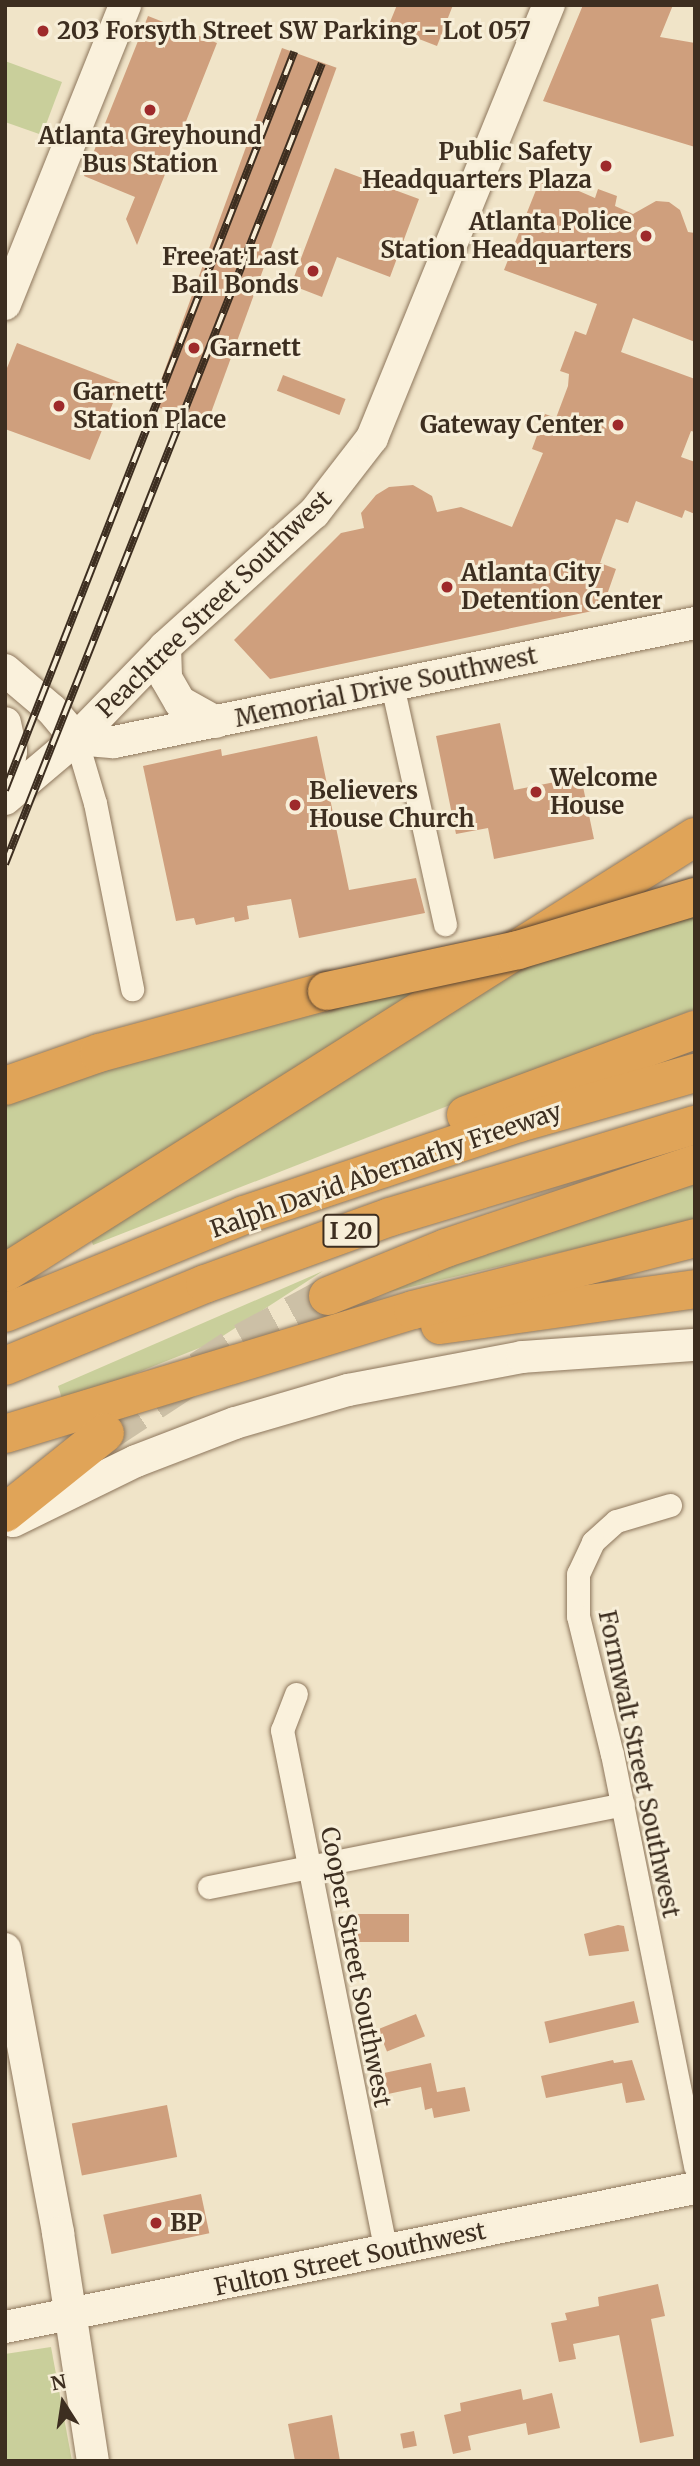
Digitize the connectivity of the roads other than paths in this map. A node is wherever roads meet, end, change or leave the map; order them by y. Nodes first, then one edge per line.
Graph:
1 (125, 5) edge
2 (548, 5) edge
3 (5, 304) edge
4 (695, 623) edge
5 (165, 647) junction
6 (5, 670) edge
7 (392, 685) junction
8 (216, 722) junction
9 (5, 723) edge
10 (76, 739) junction
11 (5, 790) edge
12 (5, 799) edge
13 (695, 837) edge
14 (695, 897) edge
15 (445, 924) dead end
16 (132, 989) dead end
17 (693, 1030) edge
18 (695, 1073) edge
19 (5, 1086) edge
20 (695, 1125) edge
21 (695, 1164) edge
22 (244, 1214) junction
23 (695, 1238) edge
24 (7, 1272) edge
25 (695, 1289) edge
26 (328, 1296) tunnel mouth
27 (9, 1311) edge
28 (695, 1345) edge
29 (292, 1346) junction
30 (10, 1364) edge
31 (13, 1431) edge
32 (105, 1433) tunnel mouth
33 (670, 1505) dead end
34 (5, 1513) edge
35 (5, 1525) edge
36 (296, 1694) dead end
37 (622, 1804) junction
38 (310, 1866) junction
39 (209, 1887) dead end
40 (5, 1949) edge
41 (14, 2036) edge
42 (695, 2166) edge
43 (695, 2188) edge
44 (386, 2252) junction
45 (71, 2316) junction
46 (5, 2327) edge
47 (93, 2461) edge

1 - 3 main road
2 - 5 main road, Peachtree Street Southwest
4 - 7 main road, Memorial Drive Southwest
5 - 8 main road
5 - 10 main road, Peachtree Street Southwest
6 - 10 main road
7 - 8 main road, Memorial Drive Southwest
7 - 15 street
8 - 10 main road, Memorial Drive Southwest
9 - 11 main road
10 - 12 main road, Peachtree Street Southwest
10 - 16 street
13 - 24 highway
14 - 19 highway, bridge
17 - 22 highway
18 - 22 highway, Ralph David Abernathy Freeway / I 20
20 - 30 highway, Ralph David Abernathy Freeway / I 20
21 - 26 highway
22 - 27 highway, Ralph David Abernathy Freeway / I 20
23 - 29 highway
25 - 29 highway
28 - 35 main road
29 - 31 highway
32 - 34 highway
33 - 37 street, Formwalt Street Southwest
36 - 38 street, Cooper Street Southwest
37 - 38 street
37 - 42 street, Formwalt Street Southwest
38 - 39 street
38 - 44 street, Cooper Street Southwest
40 - 41 main road
41 - 45 main road
43 - 44 main road, Fulton Street Southwest
44 - 45 main road, Fulton Street Southwest
45 - 46 main road, Fulton Street Southwest
45 - 47 main road

